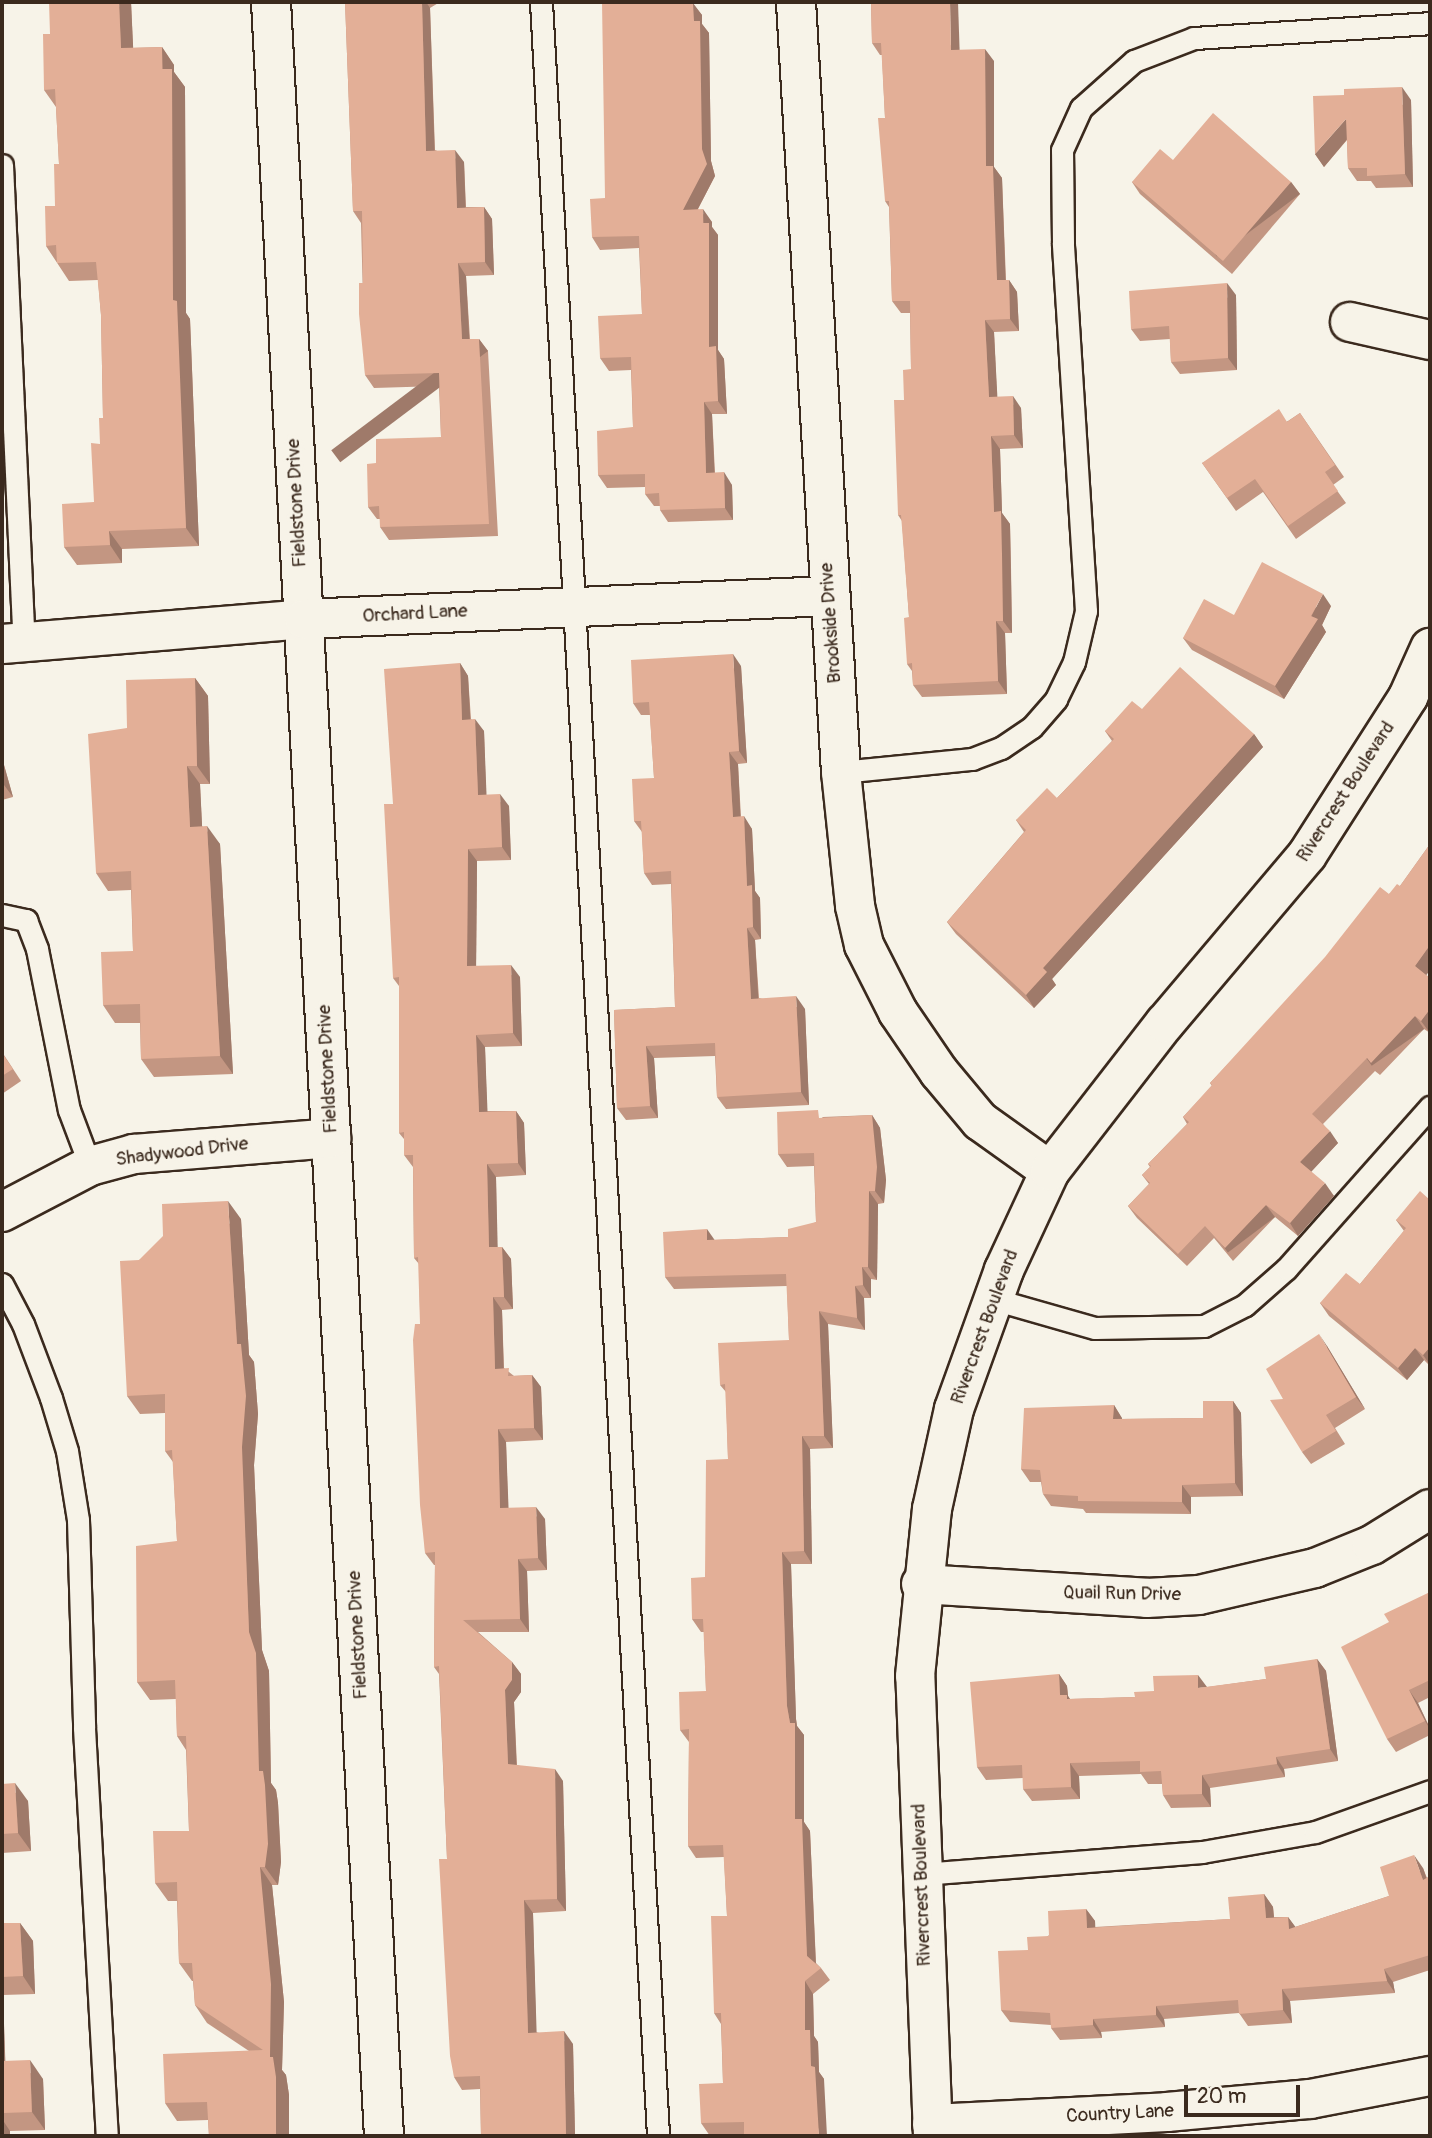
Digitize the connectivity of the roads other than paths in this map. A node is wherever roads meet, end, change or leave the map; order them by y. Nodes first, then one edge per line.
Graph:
1 (271, 2) edge
2 (541, 2) edge
3 (796, 2) edge
4 (1430, 23) edge
5 (2, 165) edge
6 (1350, 322) dead end
7 (1430, 340) edge
8 (829, 596) junction
9 (576, 607) junction
10 (304, 619) junction
11 (13, 643) edge
12 (1430, 648) edge
13 (841, 772) junction
14 (2, 915) edge
15 (1430, 1107) edge
16 (331, 1138) junction
17 (90, 1166) junction
18 (1050, 1171) junction
19 (2, 1212) edge
20 (2, 1284) edge
21 (993, 1299) junction
22 (1430, 1509) edge
23 (921, 1584) junction
24 (1430, 1791) edge
25 (922, 1874) junction
26 (1430, 2076) edge
27 (933, 2130) edge
28 (107, 2136) edge
29 (384, 2136) edge
30 (658, 2136) edge

1 - 10 street, Fieldstone Drive
2 - 9 lane
3 - 8 street, Brookside Drive
4 - 13 lane
5 - 11 lane
6 - 7 street
8 - 9 street, Orchard Lane
8 - 13 street, Brookside Drive
9 - 10 street, Orchard Lane
9 - 30 lane
10 - 11 street, Orchard Lane
10 - 16 street, Fieldstone Drive
12 - 18 street, Rivercrest Boulevard
13 - 18 street, Brookside Drive
14 - 17 lane
15 - 21 lane
16 - 17 street, Shadywood Drive
16 - 29 street, Fieldstone Drive
17 - 19 street, Shadywood Drive
18 - 21 street, Rivercrest Boulevard
20 - 28 lane
21 - 23 street, Rivercrest Boulevard
22 - 23 street, Quail Run Drive
23 - 25 street, Rivercrest Boulevard
24 - 25 lane
25 - 27 street, Rivercrest Boulevard
26 - 27 street, Country Lane

